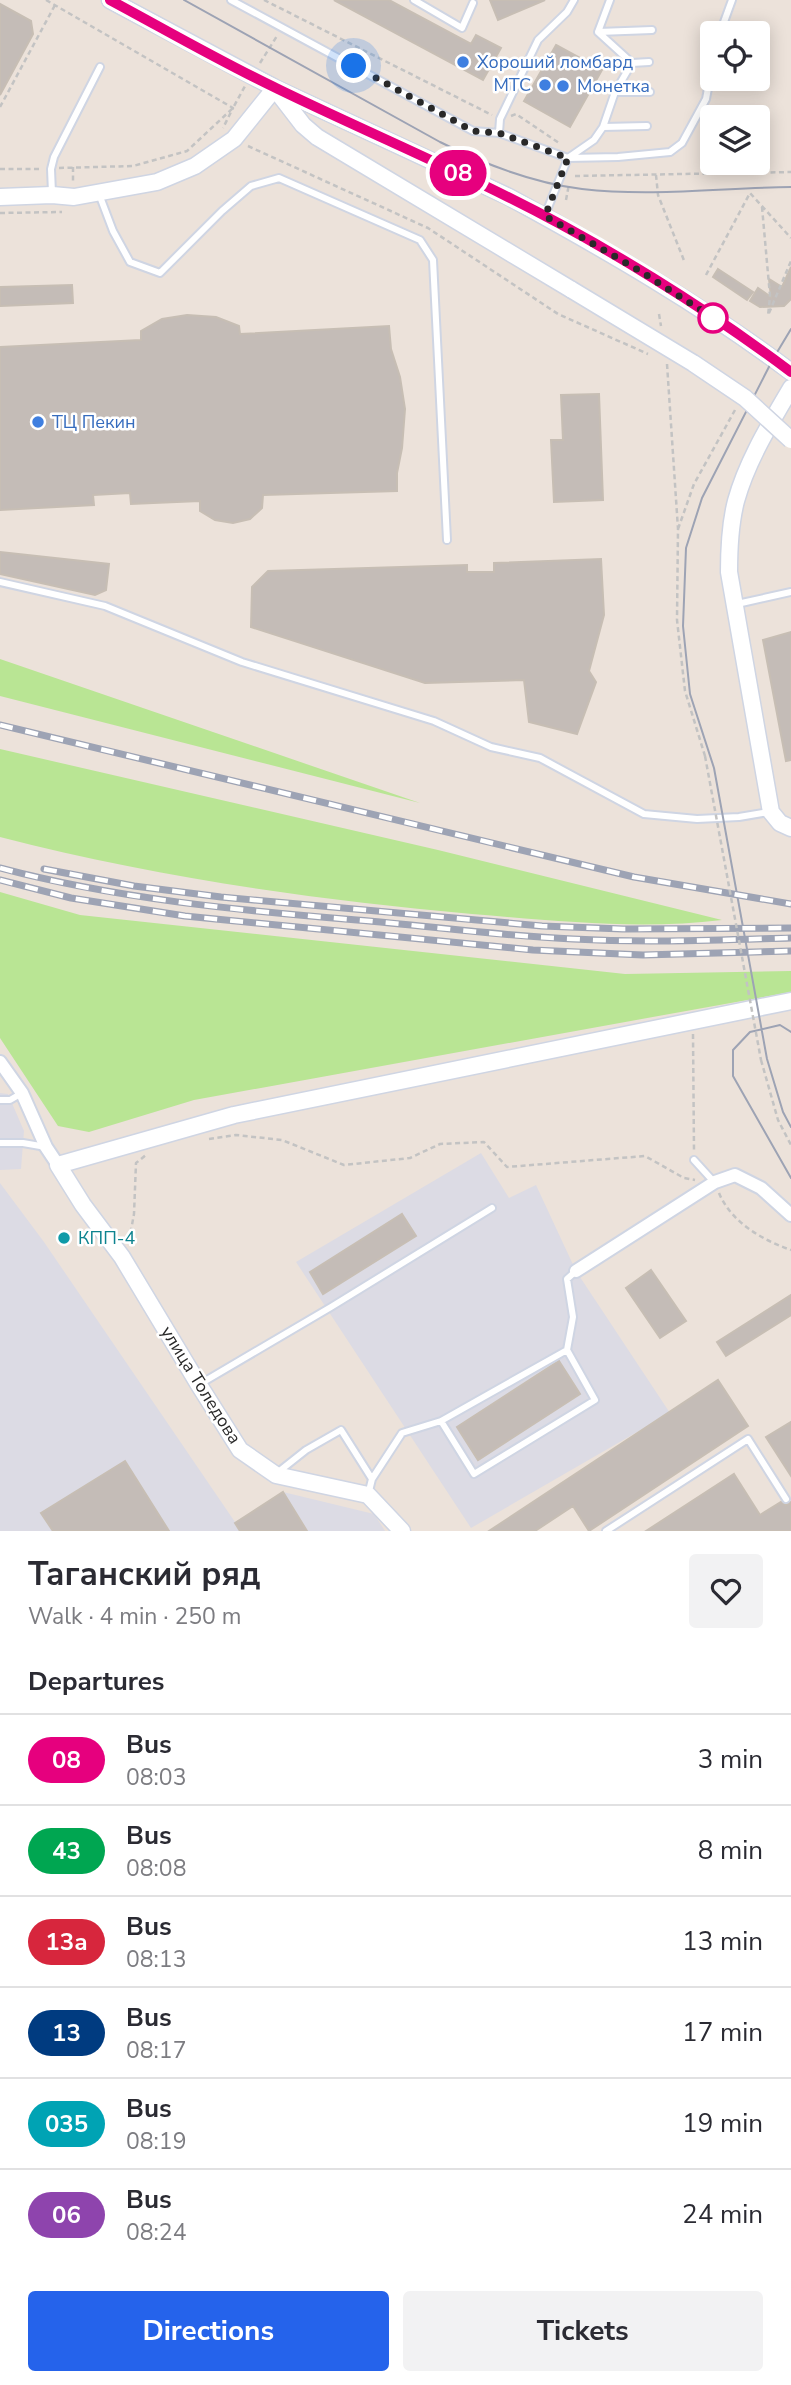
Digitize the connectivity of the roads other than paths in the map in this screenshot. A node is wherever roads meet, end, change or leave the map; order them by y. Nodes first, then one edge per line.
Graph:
1 (110, 0) edge
2 (231, 0) edge
3 (414, 0) edge
4 (574, 0) edge
5 (610, 0) edge
6 (732, 0) edge
7 (473, 3) dead end
8 (724, 21) edge
9 (652, 30) dead end
10 (598, 32) junction
11 (649, 62) dead end
12 (632, 63) junction
13 (100, 67) dead end
14 (275, 88) junction
15 (707, 91) edge
16 (615, 92) junction
17 (650, 92) dead end
18 (647, 126) dead end
19 (603, 127) junction
20 (499, 133) junction
21 (568, 158) junction
22 (99, 194) junction
23 (52, 195) junction
24 (0, 197) edge
25 (545, 216) junction
26 (791, 372) edge
27 (791, 388) edge
28 (791, 440) edge
29 (447, 540) dead end
30 (0, 582) edge
31 (791, 592) edge
32 (735, 604) junction
33 (771, 812) junction
34 (791, 828) edge
35 (791, 1001) edge
36 (0, 1062) edge
37 (22, 1093) junction
38 (0, 1100) edge
39 (0, 1143) edge
40 (46, 1147) junction
41 (694, 1160) road end
42 (58, 1166) junction
43 (715, 1182) junction
44 (492, 1208) dead end
45 (791, 1215) edge
46 (576, 1271) joint
47 (567, 1350) junction
48 (199, 1385) junction
49 (441, 1421) junction
50 (276, 1475) junction
51 (370, 1487) junction
52 (786, 1499) dead end
53 (402, 1531) edge
54 (606, 1531) edge

1 - 14 main road
2 - 20 lane
3 - 7 lane
4 - 20 lane
5 - 10 lane
6 - 8 lane
9 - 10 lane
10 - 12 lane
11 - 12 lane
12 - 16 lane
13 - 23 lane
14 - 22 main road
14 - 25 main road
14 - 28 main road, bridge
15 - 21 lane
16 - 17 lane
16 - 19 lane
18 - 19 lane
19 - 21 lane
20 - 21 lane
21 - 25 lane
22 - 23 main road
22 - 29 lane
23 - 24 main road
25 - 26 main road
27 - 32 main road
30 - 33 lane
31 - 32 lane
32 - 33 main road
33 - 34 main road
35 - 42 main road
36 - 37 street
37 - 38 lane
37 - 40 street
39 - 40 lane
40 - 42 street
41 - 43 lane
42 - 48 main road, улица Толедова
43 - 45 street
43 - 46 street
44 - 48 lane
46 - 47 lane
47 - 49 lane
47 - 49 lane
48 - 50 main road, улица Толедова
49 - 51 lane
50 - 51 main road, улица Толедова
50 - 51 lane
51 - 53 main road
52 - 54 lane

